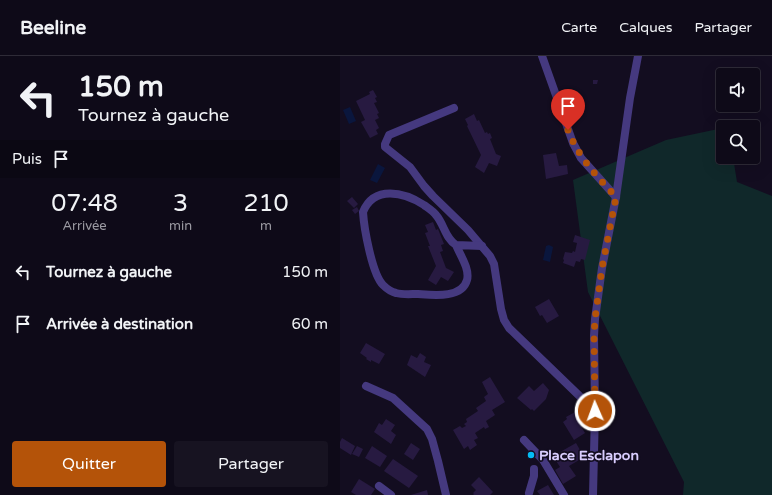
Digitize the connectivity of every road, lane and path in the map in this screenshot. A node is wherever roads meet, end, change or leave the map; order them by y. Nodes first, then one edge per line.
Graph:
1 (542, 56) edge
2 (638, 56) edge
3 (454, 108) dead end
4 (616, 197) junction
5 (456, 246) junction
6 (482, 246) junction
7 (366, 386) dead end
8 (595, 411) junction
9 (524, 440) dead end
10 (534, 469) dead end
11 (379, 486) dead end
12 (529, 493) dead end
13 (391, 495) edge
14 (446, 495) edge
15 (564, 495) edge
16 (593, 495) edge

1 - 4 street
2 - 4 street
3 - 6 street
4 - 8 street
5 - 5 street
5 - 6 street
6 - 8 street
7 - 14 street
8 - 16 street
9 - 15 street
10 - 12 street
11 - 13 street

